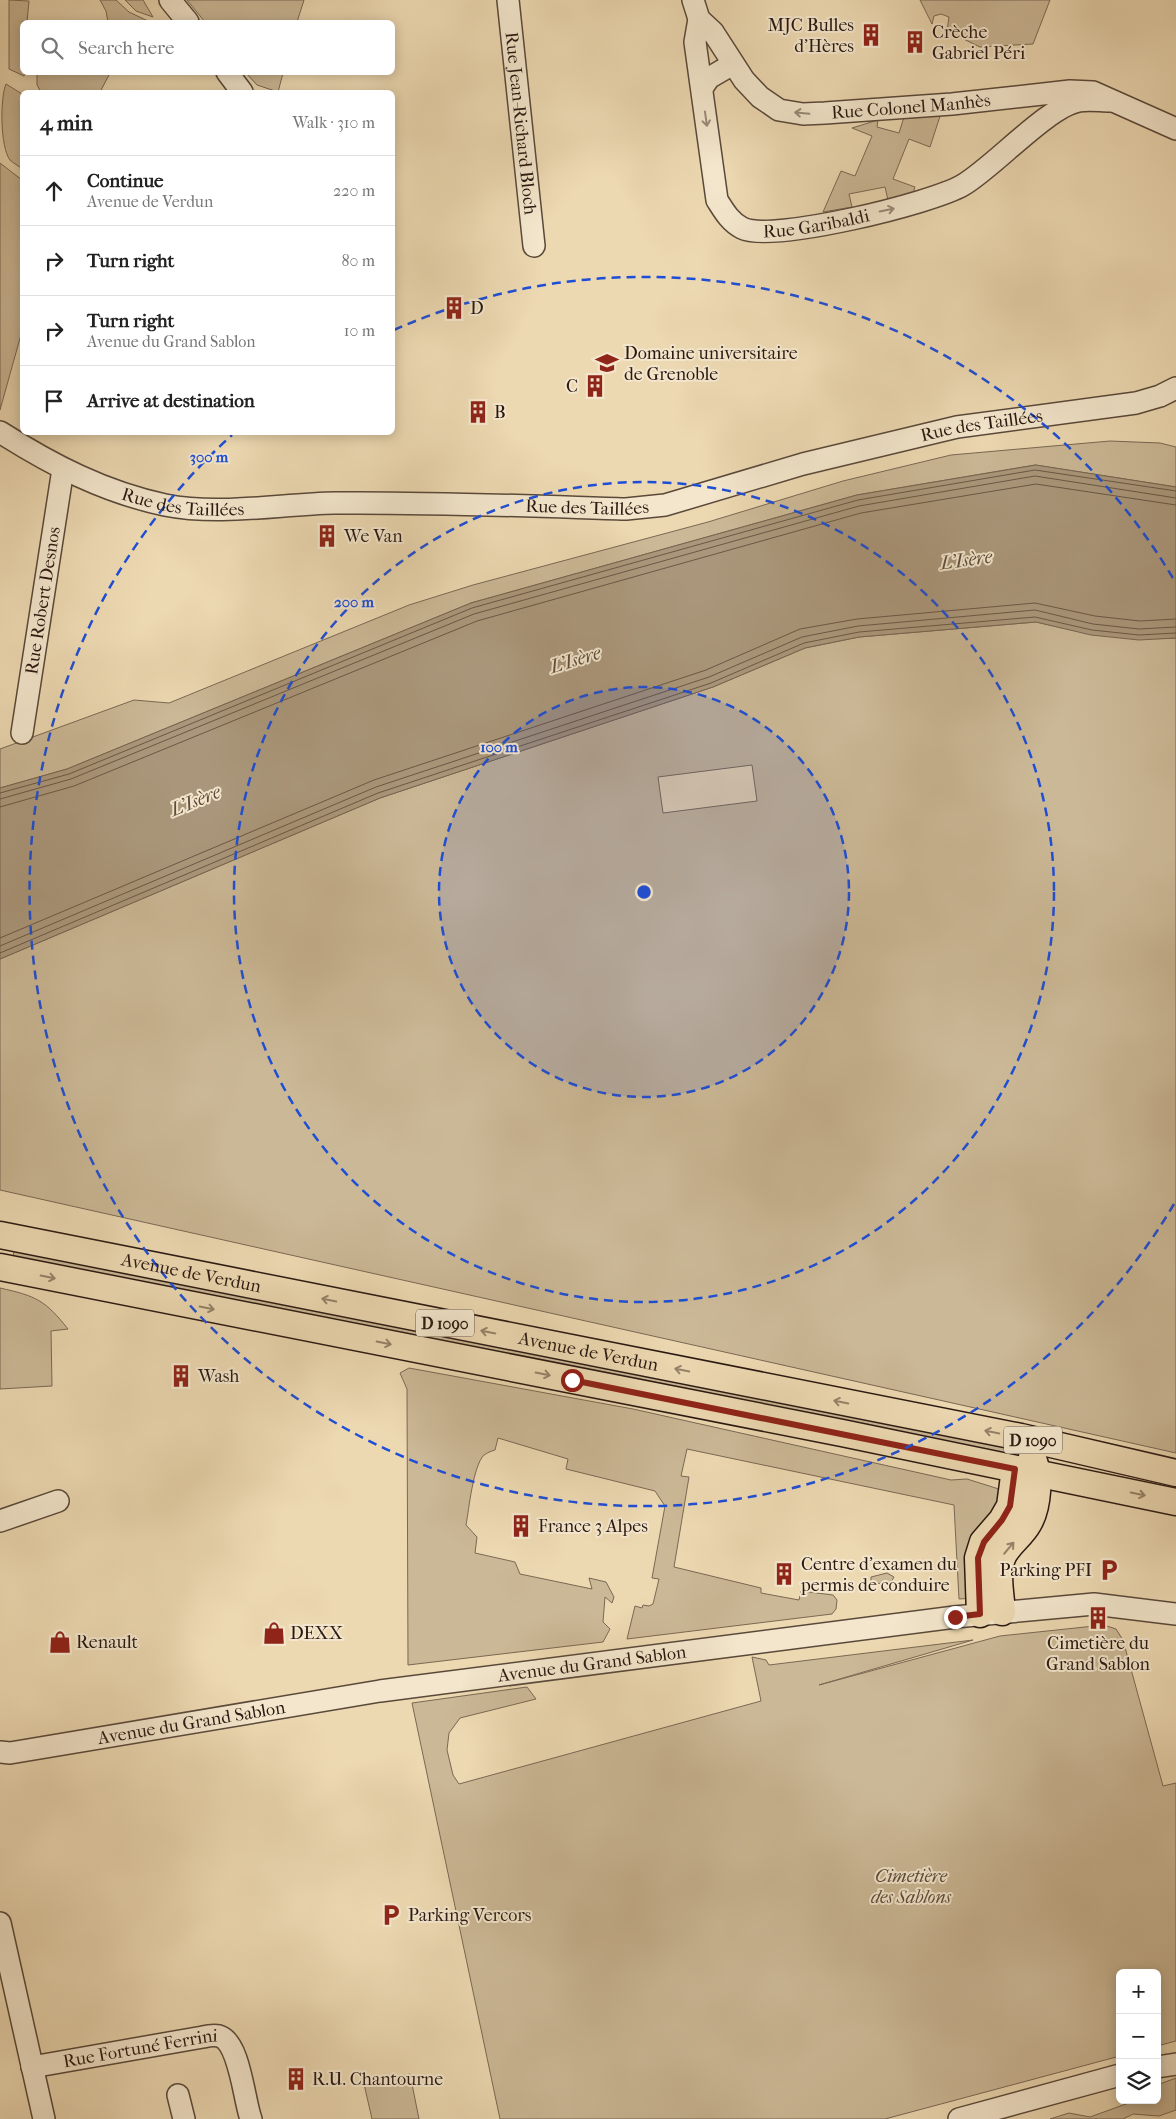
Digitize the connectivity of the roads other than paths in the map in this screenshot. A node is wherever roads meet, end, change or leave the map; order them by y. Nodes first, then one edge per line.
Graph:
1 (170, 0) edge
2 (508, 0) edge
3 (696, 9) edge
4 (186, 20) edge
5 (696, 51) junction
6 (733, 64) junction
7 (229, 75) edge
8 (702, 88) junction
9 (240, 90) edge
10 (1011, 98) junction
11 (1110, 101) junction
12 (1176, 129) edge
13 (1022, 138) junction
14 (534, 246) dead end
15 (1176, 388) edge
16 (0, 433) edge
17 (64, 468) junction
18 (22, 733) dead end
19 (0, 1235) edge
20 (0, 1267) edge
21 (1021, 1437) junction
22 (1029, 1468) junction
23 (1176, 1473) edge
24 (1176, 1480) edge
25 (58, 1501) dead end
26 (1176, 1502) edge
27 (0, 1521) edge
28 (991, 1613) junction
29 (1176, 1614) edge
30 (3, 1755) edge
31 (0, 1924) edge
32 (1176, 2064) edge
33 (32, 2066) junction
34 (1161, 2066) edge
35 (1116, 2076) edge
36 (178, 2095) dead end
37 (44, 2119) edge
38 (184, 2119) edge
39 (251, 2119) edge
40 (959, 2119) edge

1 - 4 street
2 - 14 street, Rue Jean-Richard Bloch
3 - 5 street, Rue Garibaldi
3 - 6 street, Rue Colonel Manhès
5 - 6 street
5 - 8 street, Rue Garibaldi
6 - 8 street
10 -> 6 street, Rue Colonel Manhès
7 - 9 street
8 -> 13 street, Rue Garibaldi
10 - 11 street, Rue Colonel Manhès
10 - 13 street
11 - 12 street, Rue Colonel Manhès
11 - 13 street, Rue Garibaldi
15 - 17 street, Rue des Taillées
16 - 17 street, Rue des Taillées
17 - 18 street, Rue Robert Desnos
21 -> 19 main road, Avenue de Verdun / D 1090
20 -> 22 main road, Avenue de Verdun / D 1090
21 - 22 main road
21 - 23 main road, Avenue de Verdun / D 1090
22 - 24 main road
22 -> 26 main road, Avenue de Verdun / D 1090
22 - 28 main road
25 - 27 street
28 - 29 street, Avenue du Grand Sablon
28 - 30 street, Avenue du Grand Sablon
31 - 33 street
32 - 34 street
33 - 37 street
33 - 39 street, Rue Fortuné Ferrini
35 - 40 street
36 - 38 street

